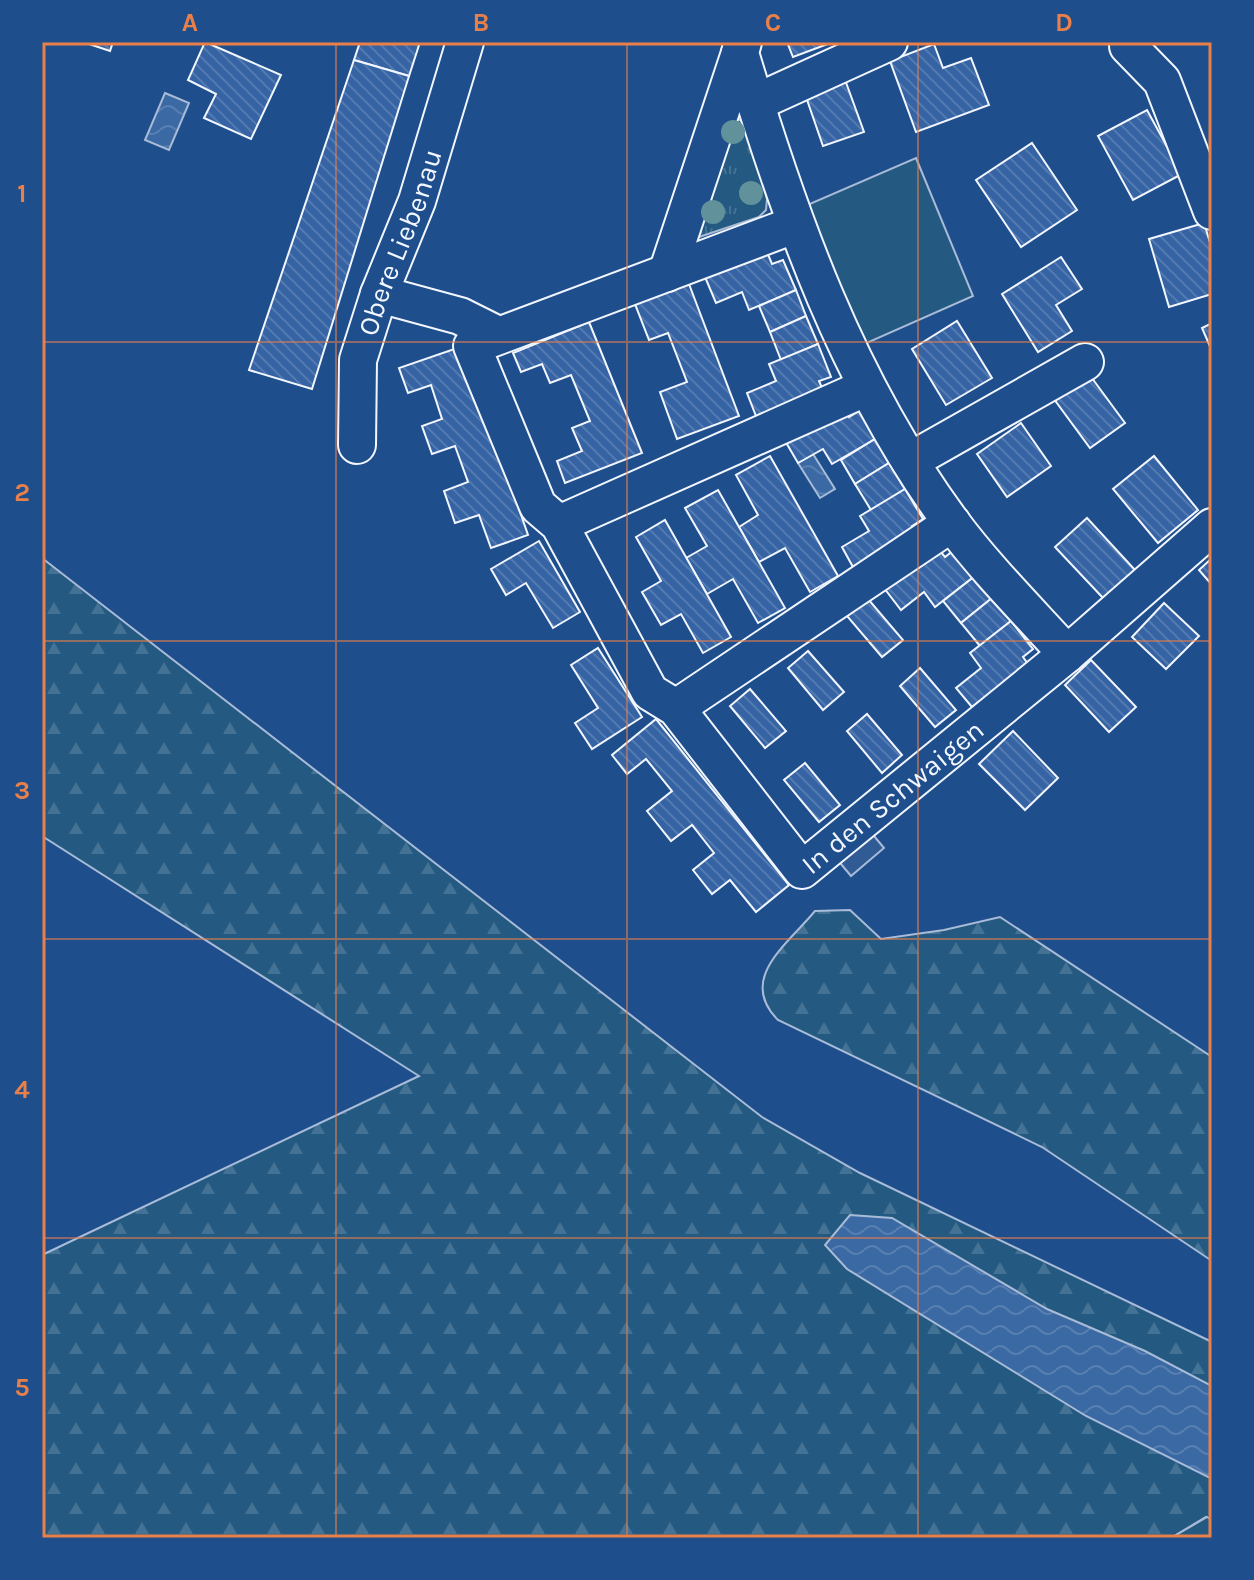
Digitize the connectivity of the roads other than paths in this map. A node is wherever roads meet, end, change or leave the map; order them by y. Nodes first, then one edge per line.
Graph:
1 (465, 42) edge
2 (889, 42) edge
3 (1128, 46) dead end
4 (742, 48) edge
5 (755, 103) junction
6 (1212, 211) edge
7 (794, 225) junction
8 (667, 273) junction
9 (379, 294) junction
10 (498, 335) junction
11 (1085, 362) dead end
12 (865, 388) junction
13 (357, 445) dead end
14 (910, 461) junction
15 (952, 523) junction
16 (559, 524) junction
17 (1212, 527) edge
18 (1067, 654) junction
19 (676, 708) junction

1 - 9 street, Obere Liebenau
2 - 5 street
3 - 6 street
4 - 5 street
4 - 8 street
5 - 7 street
7 - 8 street, In den Schwaigen
7 - 12 street
8 - 10 street, In den Schwaigen
9 - 10 street
9 - 13 street, Obere Liebenau
10 - 16 street, In den Schwaigen
11 - 14 street
12 - 14 street
12 - 16 street
14 - 15 street
15 - 18 street
15 - 19 street
16 - 19 street, In den Schwaigen
17 - 18 street, In den Schwaigen
18 - 19 street, In den Schwaigen

